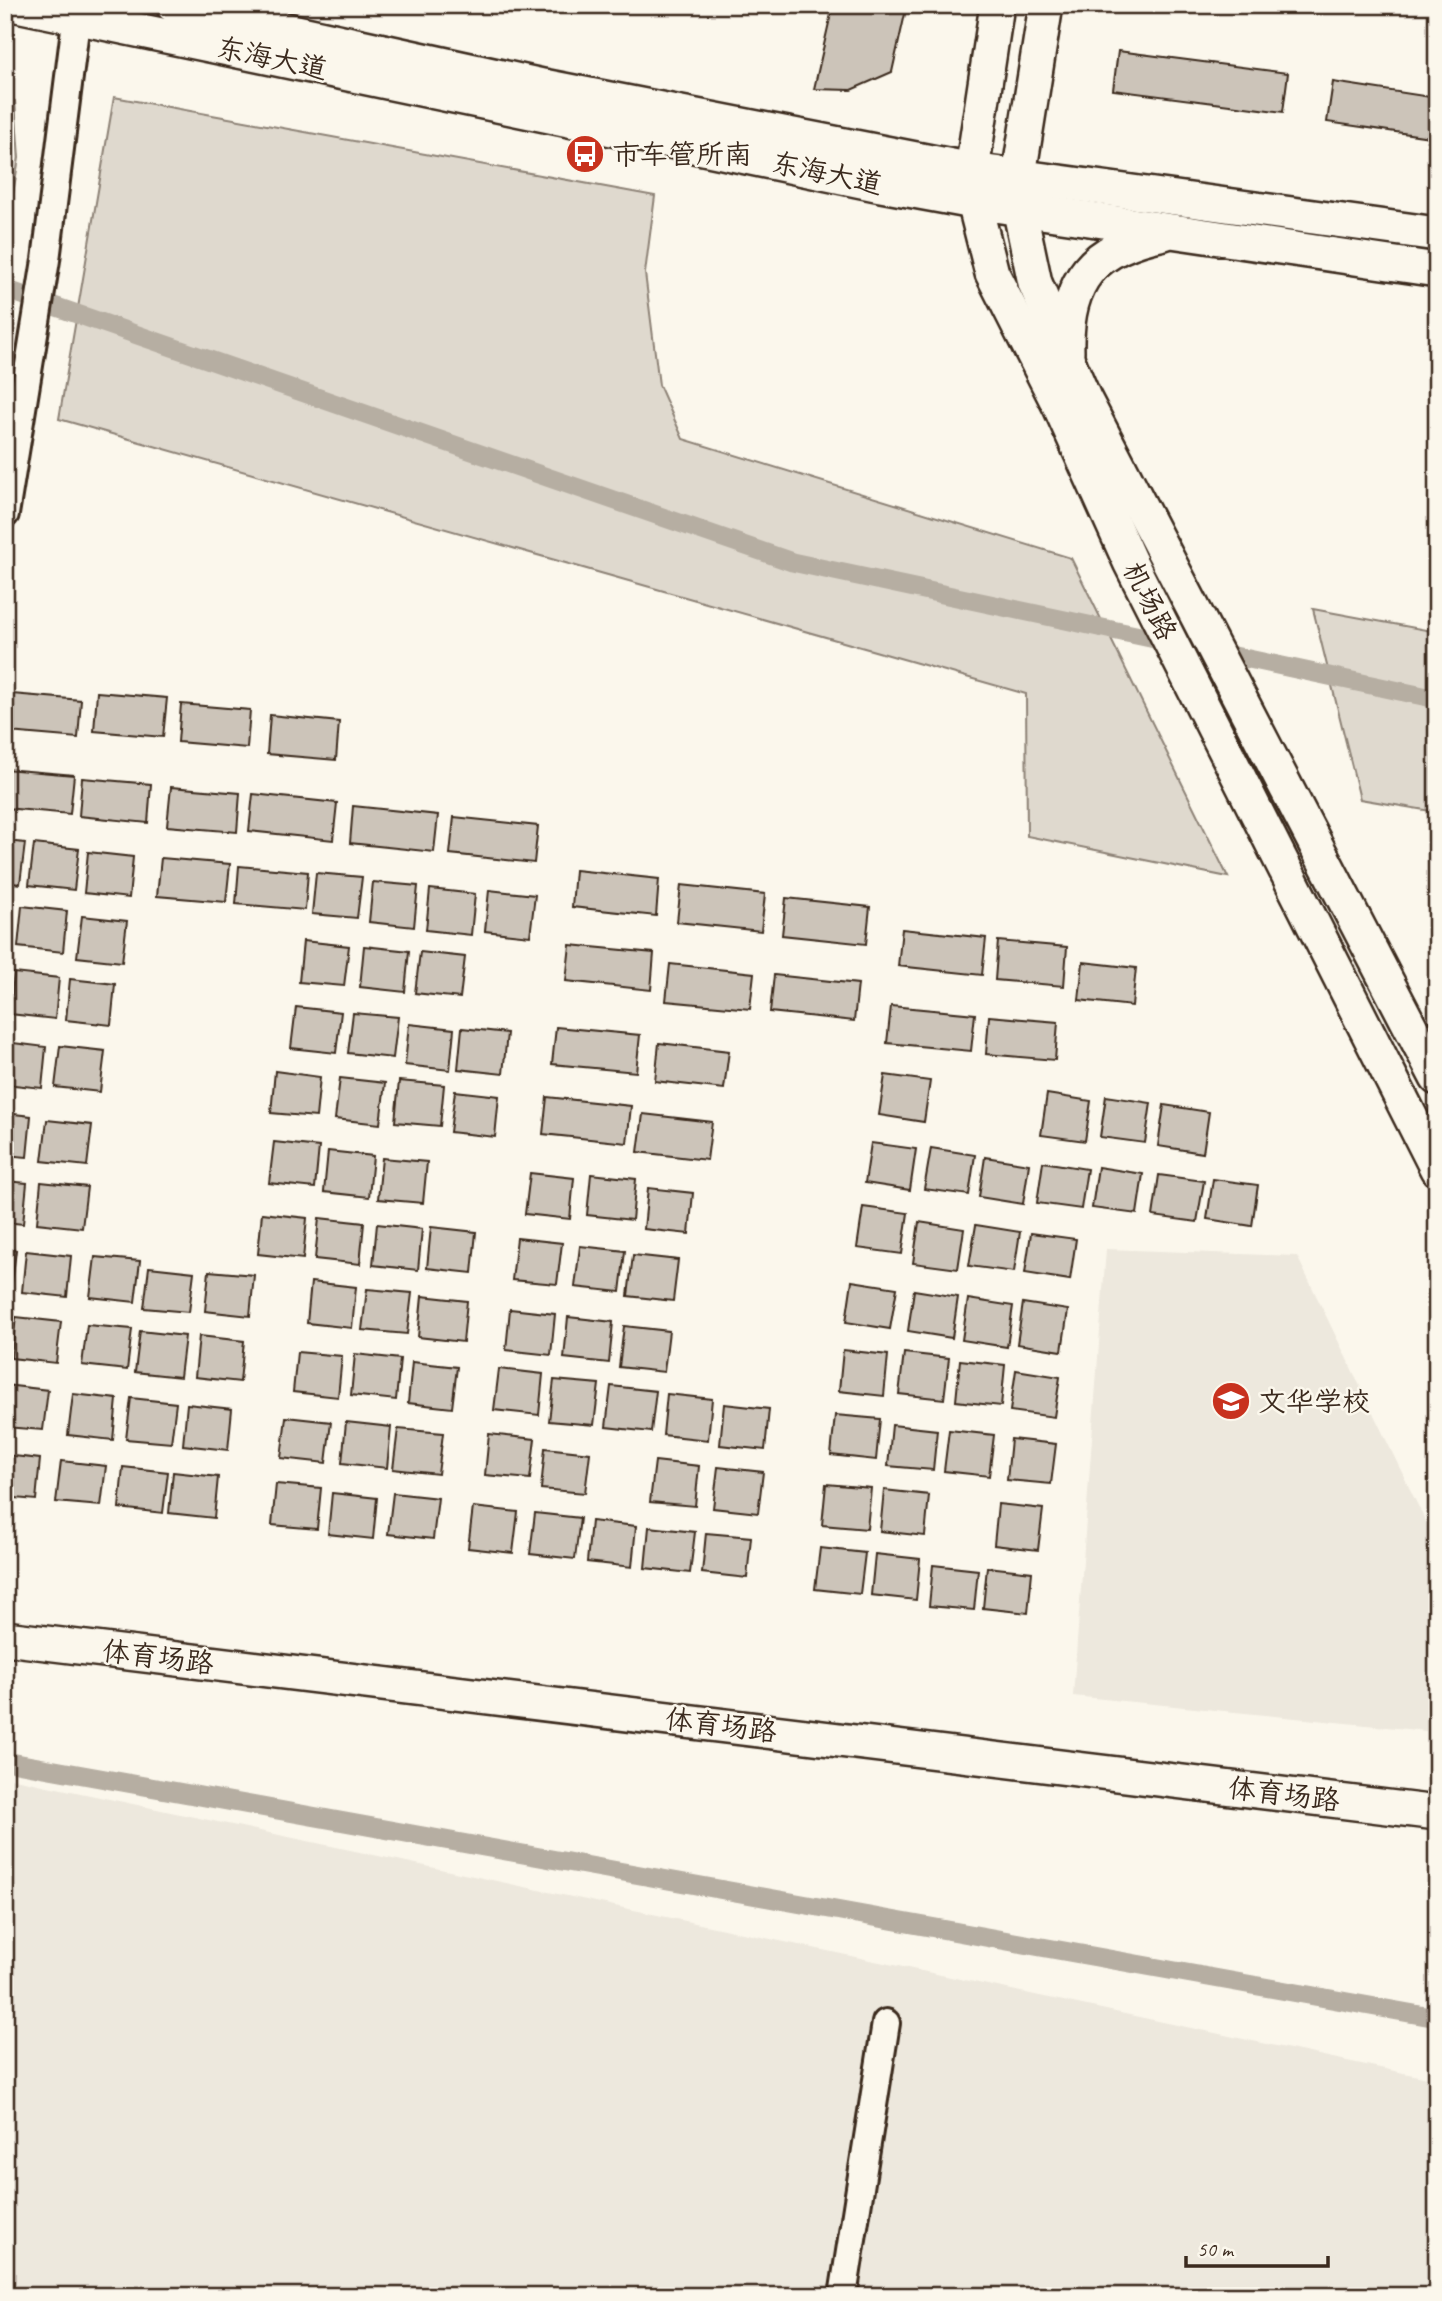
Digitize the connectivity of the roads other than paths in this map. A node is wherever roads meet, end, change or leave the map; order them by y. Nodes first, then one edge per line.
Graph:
1 (17, 5) edge
2 (173, 5) edge
3 (997, 5) edge
4 (1046, 5) edge
5 (69, 11) edge
6 (973, 186) junction
7 (1019, 191) junction
8 (1178, 231) junction
9 (1437, 234) edge
10 (1437, 270) edge
11 (1067, 358) junction
12 (5, 514) edge
13 (1437, 1078) edge
14 (1437, 1169) edge
15 (5, 1638) edge
16 (1437, 1813) edge
17 (886, 2023) dead end
18 (843, 2296) edge

1 - 5 main road, 东海大道
2 - 6 main road, 东海大道
3 - 6 main road, 机场路
4 - 7 main road, 机场路
5 - 6 main road, 东海大道
5 - 12 street
6 - 7 main road, 东海大道
6 - 14 main road, 机场路
7 - 8 main road, 东海大道
7 - 9 main road, 东海大道
7 - 11 main road, 机场路
8 - 10 main road, 东海大道
8 - 11 main road
11 - 13 main road, 机场路
15 - 16 main road, 体育场路
17 - 18 street

